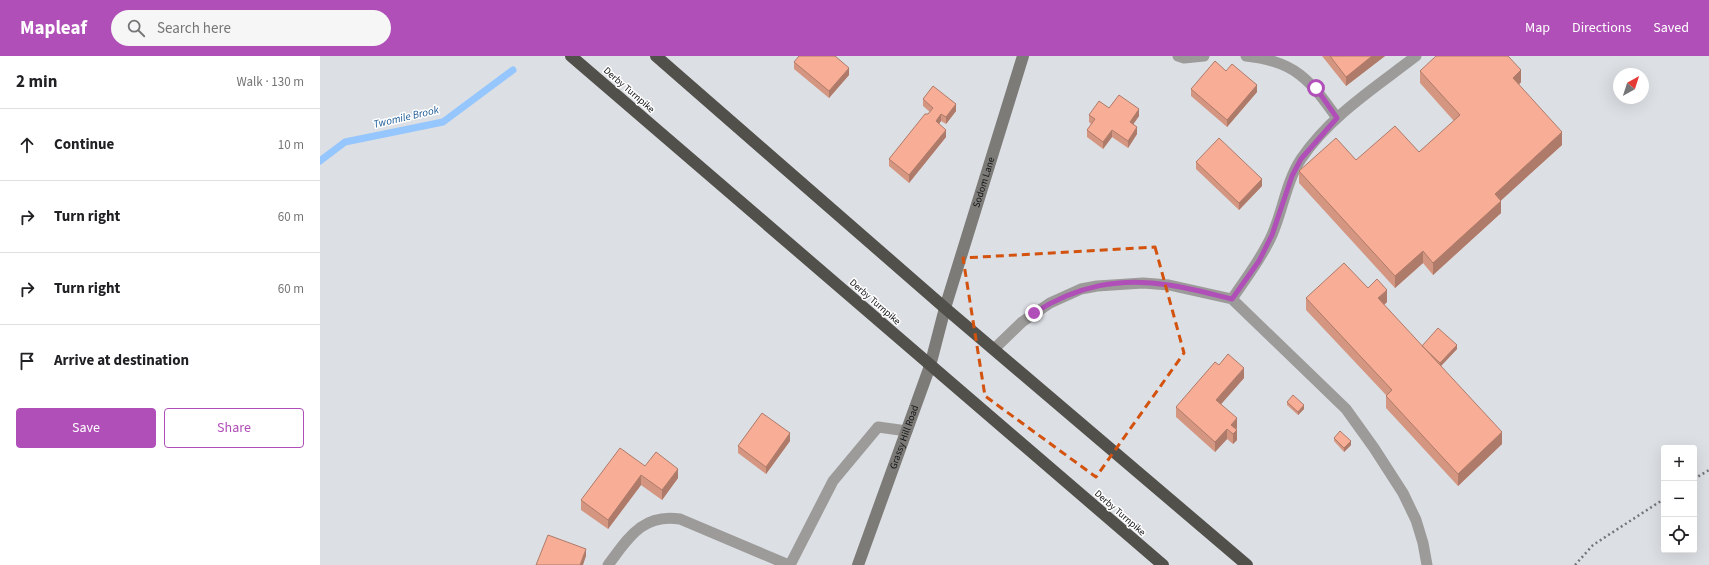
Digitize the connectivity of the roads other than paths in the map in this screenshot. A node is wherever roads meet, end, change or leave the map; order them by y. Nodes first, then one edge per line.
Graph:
1 (571, 56) edge
2 (656, 56) edge
3 (1023, 56) edge
4 (1178, 56) edge
5 (1204, 56) edge
6 (1246, 56) edge
7 (1416, 56) edge
8 (1337, 118) junction
9 (1232, 299) junction
10 (945, 308) junction
11 (994, 349) junction
12 (930, 366) junction
13 (907, 431) junction
14 (608, 565) edge
15 (790, 565) edge
16 (858, 565) edge
17 (1163, 565) edge
18 (1247, 565) edge
19 (1427, 565) edge

1 - 12 highway, Derby Turnpike
2 - 10 highway
3 - 10 main road, Sodom Lane
4 - 5 lane
6 - 8 lane
7 - 8 lane
8 - 9 lane
9 - 11 lane
9 - 19 lane
10 - 11 highway
10 - 12 main road, Grassy Hill Road
11 - 18 highway
12 - 13 main road, Grassy Hill Road
12 - 17 highway, Derby Turnpike
13 - 15 lane
13 - 16 main road, Grassy Hill Road
14 - 15 lane

